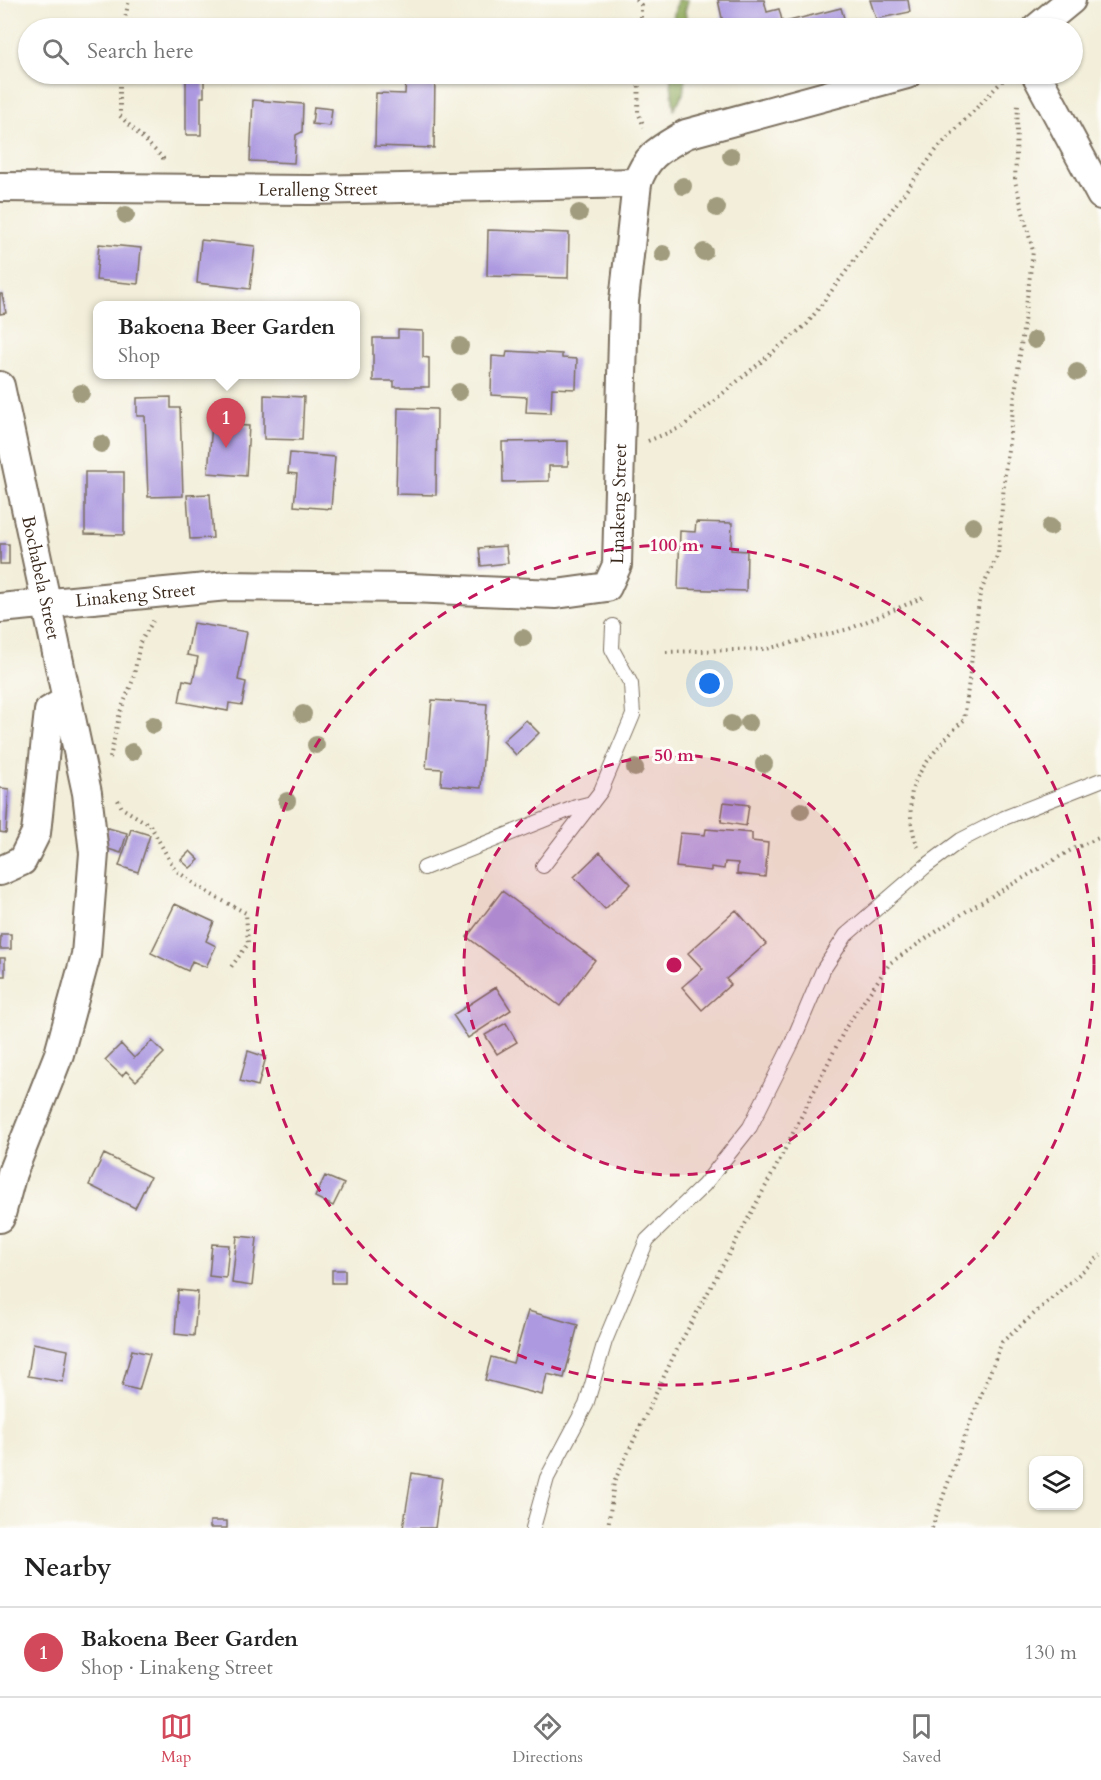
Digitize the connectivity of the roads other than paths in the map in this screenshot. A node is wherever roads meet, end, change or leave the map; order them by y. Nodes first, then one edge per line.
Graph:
1 (1071, 0) edge
2 (1049, 18) edge
3 (870, 84) edge
4 (1030, 84) edge
5 (636, 183) junction
6 (0, 187) edge
7 (1101, 195) edge
8 (0, 386) edge
9 (45, 603) junction
10 (0, 608) edge
11 (613, 626) dead end
12 (66, 701) junction
13 (1101, 780) edge
14 (592, 803) junction
15 (543, 866) dead end
16 (424, 868) dead end
17 (0, 871) edge
18 (0, 1218) edge
19 (533, 1528) edge

1 - 2 street
3 - 5 street, Linakeng Street
4 - 7 street
5 - 6 street, Leralleng Street
5 - 9 street, Linakeng Street
8 - 9 street, Bochabela Street
9 - 10 street, Linakeng Street
9 - 12 street, Bochabela Street
11 - 14 lane
12 - 17 street
12 - 18 street, Bochabela Street
13 - 19 lane
14 - 15 lane
14 - 16 lane

